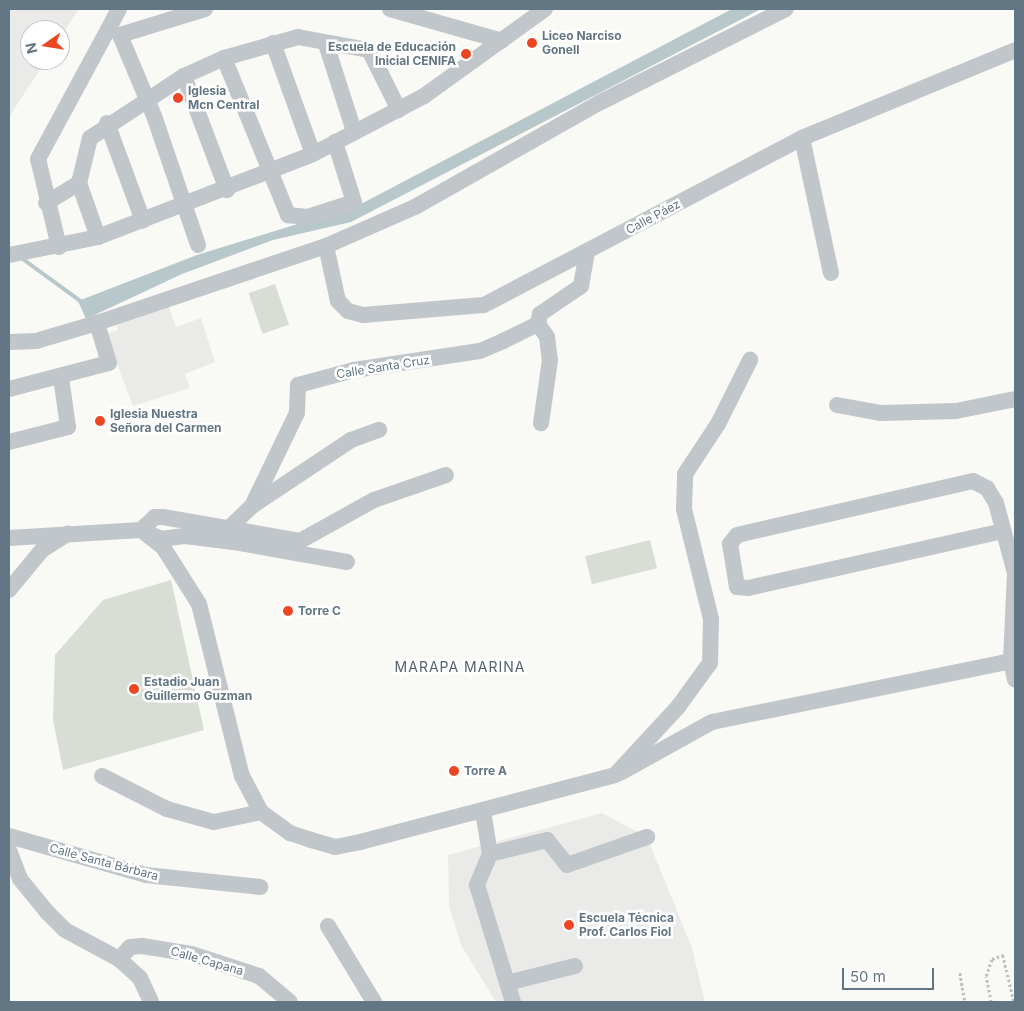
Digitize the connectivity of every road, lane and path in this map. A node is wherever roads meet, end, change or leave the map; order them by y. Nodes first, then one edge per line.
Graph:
1 (119, 9) edge
2 (205, 9) edge
3 (390, 9) edge
4 (545, 9) edge
5 (786, 9) edge
6 (502, 40) junction
7 (273, 43) junction
8 (326, 44) junction
9 (1015, 50) edge
10 (224, 58) junction
11 (184, 76) junction
12 (148, 98) junction
13 (399, 110) junction
14 (107, 123) junction
15 (354, 132) junction
16 (802, 138) junction
17 (336, 142) junction
18 (313, 154) junction
19 (268, 172) junction
20 (79, 183) junction
21 (227, 190) junction
22 (46, 203) junction
23 (184, 205) junction
24 (143, 220) junction
25 (98, 237) junction
26 (198, 245) dead end
27 (326, 246) junction
28 (59, 247) junction
29 (587, 253) junction
30 (9, 254) edge
31 (831, 273) dead end
32 (97, 324) junction
33 (538, 324) junction
34 (9, 342) edge
35 (750, 360) dead end
36 (61, 377) junction
37 (9, 388) edge
38 (1015, 399) edge
39 (837, 405) dead end
40 (541, 423) dead end
41 (379, 430) dead end
42 (9, 442) edge
43 (446, 475) dead end
44 (252, 506) junction
45 (141, 530) junction
46 (74, 531) junction
47 (226, 531) junction
48 (1003, 531) junction
49 (9, 538) edge
50 (347, 562) dead end
51 (9, 590) edge
52 (1011, 661) junction
53 (1015, 680) edge
54 (615, 775) junction
55 (102, 776) dead end
56 (483, 811) junction
57 (261, 812) junction
58 (9, 836) edge
59 (647, 837) dead end
60 (9, 850) edge
61 (490, 854) junction
62 (260, 887) dead end
63 (328, 926) dead end
64 (119, 959) junction
65 (574, 966) dead end
66 (960, 973) dead end
67 (507, 983) junction
68 (151, 1002) edge
69 (290, 1002) edge
70 (374, 1002) edge
71 (513, 1002) edge
72 (964, 1002) edge
73 (991, 1002) edge
74 (1014, 1002) edge

1 - 22 street
2 - 12 street
3 - 6 street
4 - 6 street
5 - 27 street
6 - 13 street
7 - 8 street
7 - 10 street
7 - 18 street
8 - 13 street
8 - 15 street
9 - 16 street, Calle Páez
10 - 11 street
10 - 19 street
11 - 12 street
11 - 21 street
12 - 14 street
12 - 23 street
13 - 15 street
14 - 20 street
14 - 24 street
15 - 17 street
16 - 29 street, Calle Páez
16 - 31 street
17 - 18 street
17 - 19 street
18 - 19 street
19 - 21 street
20 - 22 street
20 - 25 street
21 - 23 street
22 - 28 street
23 - 24 street
23 - 26 street
24 - 25 street
25 - 28 street
27 - 29 street, Calle Páez
27 - 32 street
28 - 30 street
29 - 33 street, Calle Santa Cruz
32 - 34 street
32 - 36 street
33 - 40 street
33 - 44 street, Calle Santa Cruz
35 - 54 street
36 - 37 street
36 - 42 street
38 - 39 street
41 - 44 street
43 - 47 street
44 - 47 street, Calle Santa Cruz
45 - 46 street
45 - 47 street
45 - 50 street
45 - 57 street
46 - 49 street
46 - 51 street
48 - 48 street
48 - 52 street
52 - 53 street
52 - 54 street
54 - 56 street
55 - 57 street
56 - 57 street
56 - 61 street
58 - 62 street, Calle Santa Bárbara
59 - 61 street
60 - 64 street
61 - 67 street
63 - 70 street
64 - 68 street
64 - 69 street, Calle Capana
65 - 67 street
66 - 72 path
67 - 71 street
73 - 74 path

